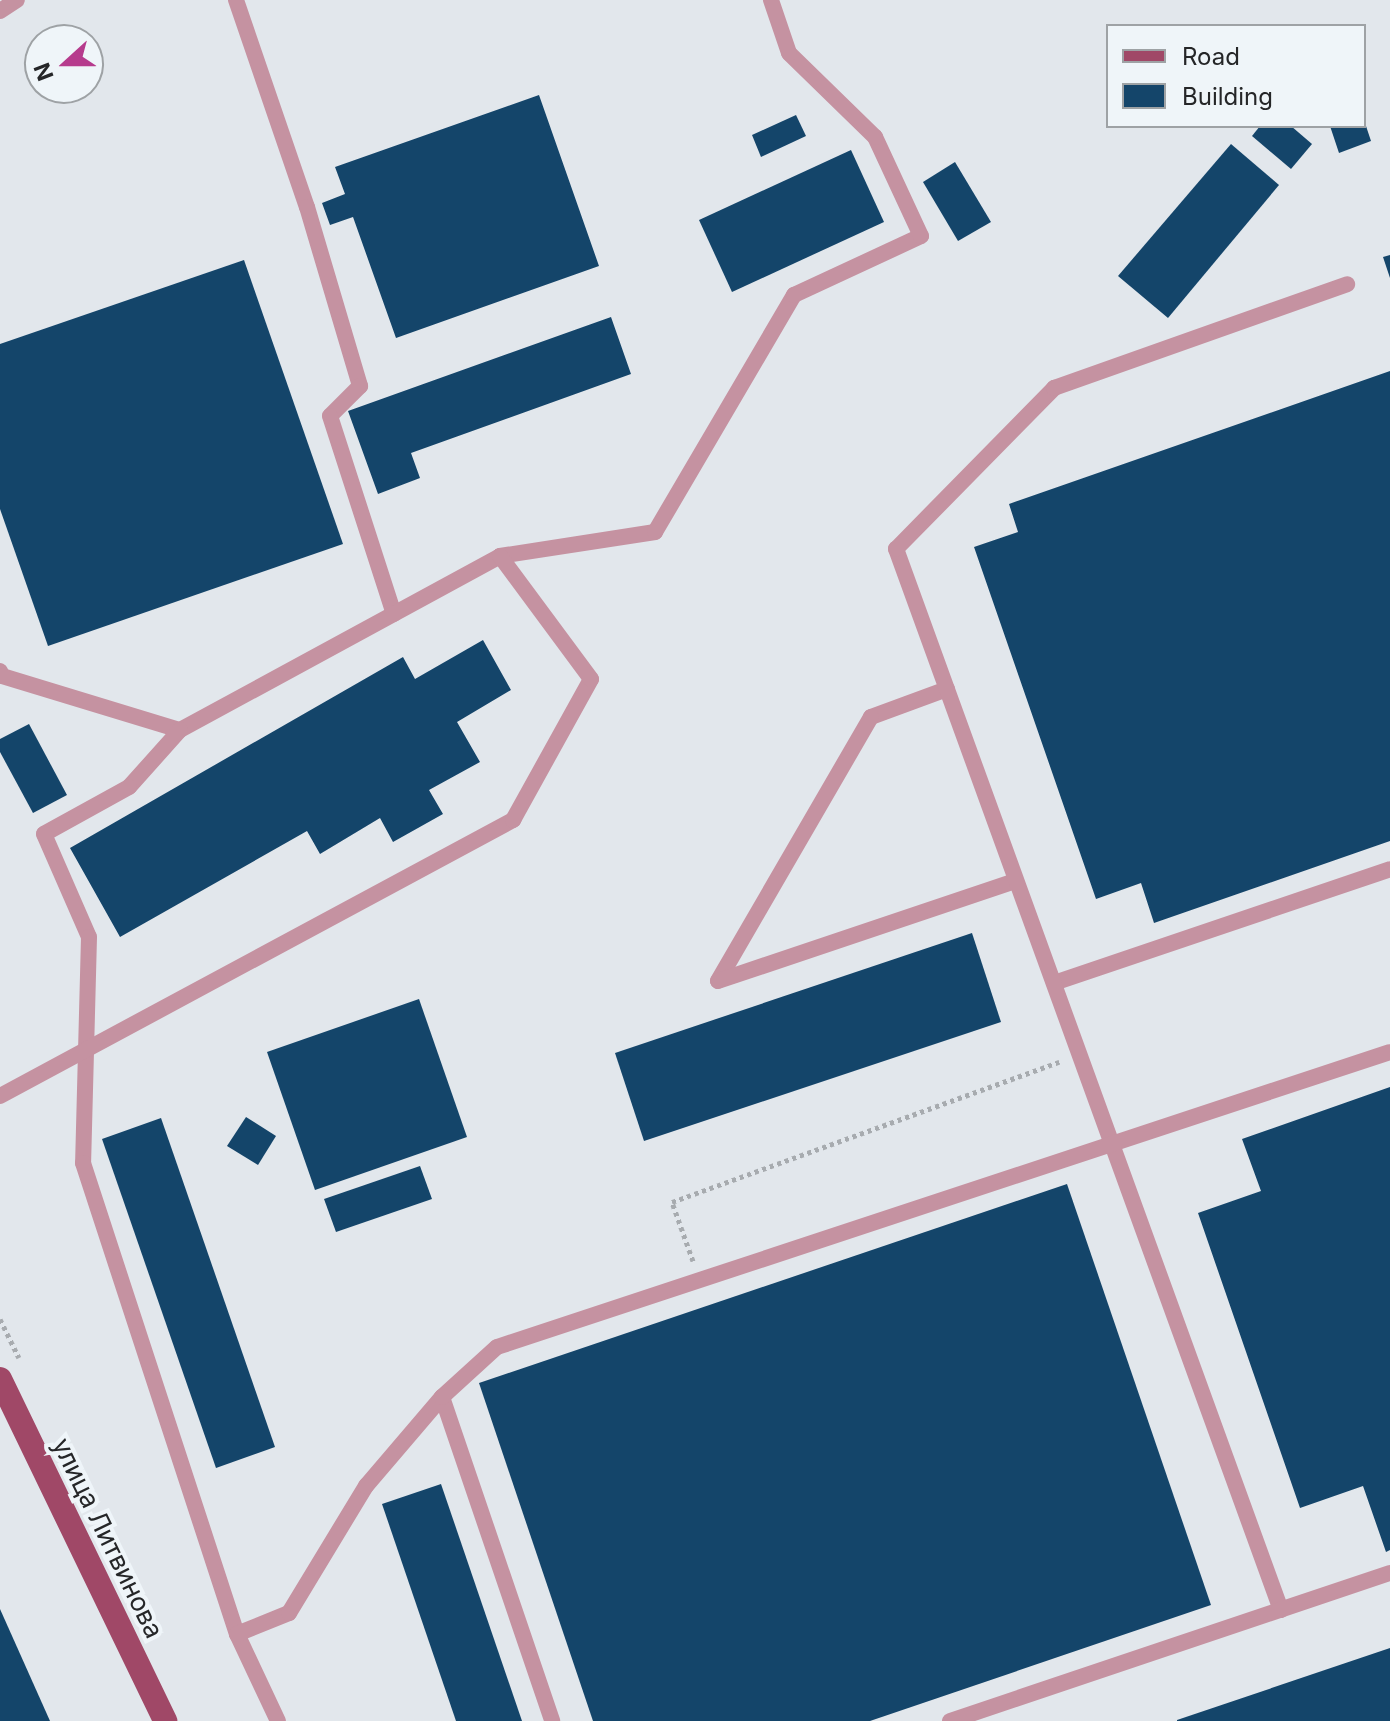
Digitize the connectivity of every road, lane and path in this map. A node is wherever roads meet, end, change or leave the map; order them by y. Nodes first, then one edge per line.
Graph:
1 (17, 0) edge
2 (236, 0) edge
3 (771, 0) edge
4 (0, 11) edge
5 (1347, 284) dead end
6 (500, 556) junction
7 (394, 614) junction
8 (0, 671) edge
9 (947, 689) junction
10 (180, 730) junction
11 (1390, 869) edge
12 (1016, 881) junction
13 (1054, 983) junction
14 (86, 1049) junction
15 (1390, 1052) edge
16 (1079, 1055) junction
17 (0, 1096) edge
18 (1112, 1145) junction
19 (700, 1280) junction
20 (0, 1379) edge
21 (442, 1397) junction
22 (1390, 1573) edge
23 (1281, 1610) junction
24 (237, 1634) junction
25 (165, 1721) edge
26 (278, 1721) edge
27 (552, 1721) edge
28 (950, 1721) edge

1 - 4 lane
2 - 7 lane
3 - 6 lane
5 - 9 lane
6 - 7 lane
6 - 14 lane
7 - 10 lane
8 - 10 lane
9 - 12 lane
9 - 12 lane
10 - 14 lane
11 - 13 lane
12 - 13 lane
13 - 16 lane
14 - 17 lane
14 - 24 lane
15 - 18 lane
16 - 18 lane
16 - 19 path
18 - 19 lane
18 - 23 lane
19 - 21 lane
20 - 25 main road, улица Литвинова
21 - 24 lane
21 - 27 lane
22 - 23 lane
23 - 28 lane
24 - 26 lane

